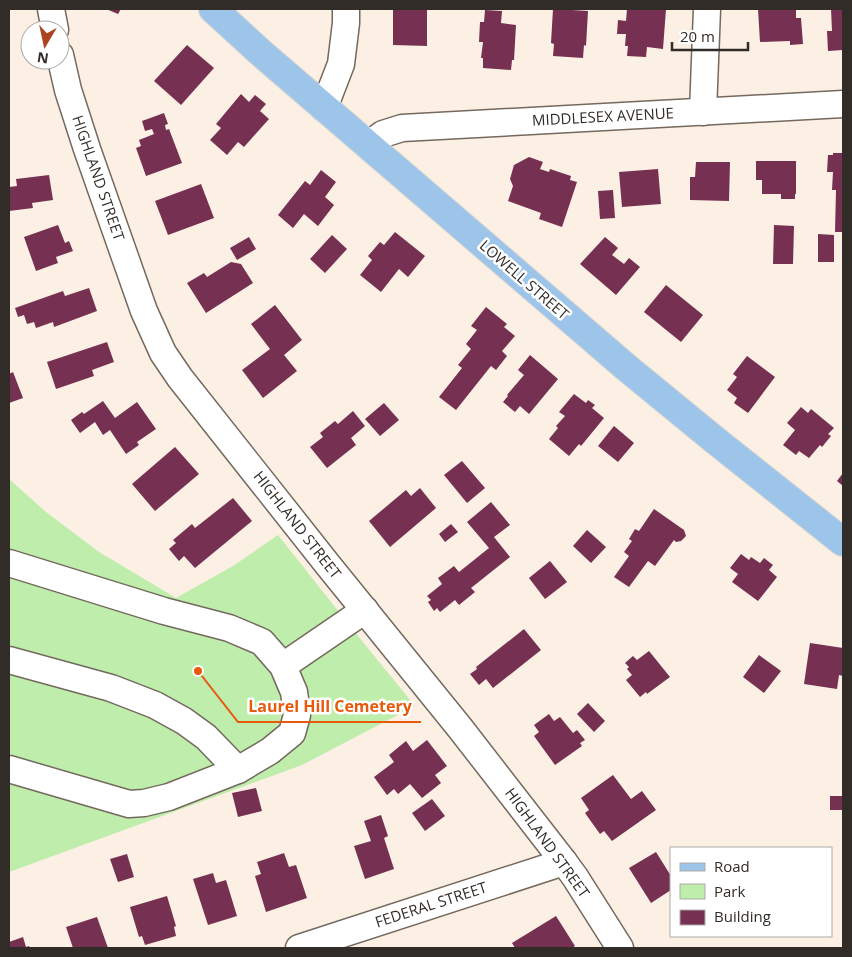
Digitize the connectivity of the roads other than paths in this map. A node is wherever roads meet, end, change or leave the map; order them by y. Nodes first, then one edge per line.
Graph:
1 (213, 9) edge
2 (346, 9) edge
3 (707, 9) edge
4 (63, 70) edge
5 (843, 104) edge
6 (324, 108) junction
7 (702, 112) junction
8 (368, 145) junction
9 (843, 542) edge
10 (9, 563) edge
11 (365, 610) junction
12 (9, 660) edge
13 (283, 666) junction
14 (9, 769) edge
15 (238, 770) junction
16 (564, 862) junction
17 (299, 948) edge
18 (620, 948) edge

1 - 6 main road, LOWELL STREET
2 - 6 street
3 - 7 street
4 - 11 street, HIGHLAND STREET
5 - 7 street, MIDDLESEX AVENUE
6 - 8 main road, LOWELL STREET
7 - 8 street, MIDDLESEX AVENUE
8 - 9 main road, LOWELL STREET
10 - 13 street
11 - 13 street
11 - 16 street, HIGHLAND STREET
12 - 15 street
13 - 15 street
14 - 15 street
16 - 17 street, FEDERAL STREET
16 - 18 street, HIGHLAND STREET

